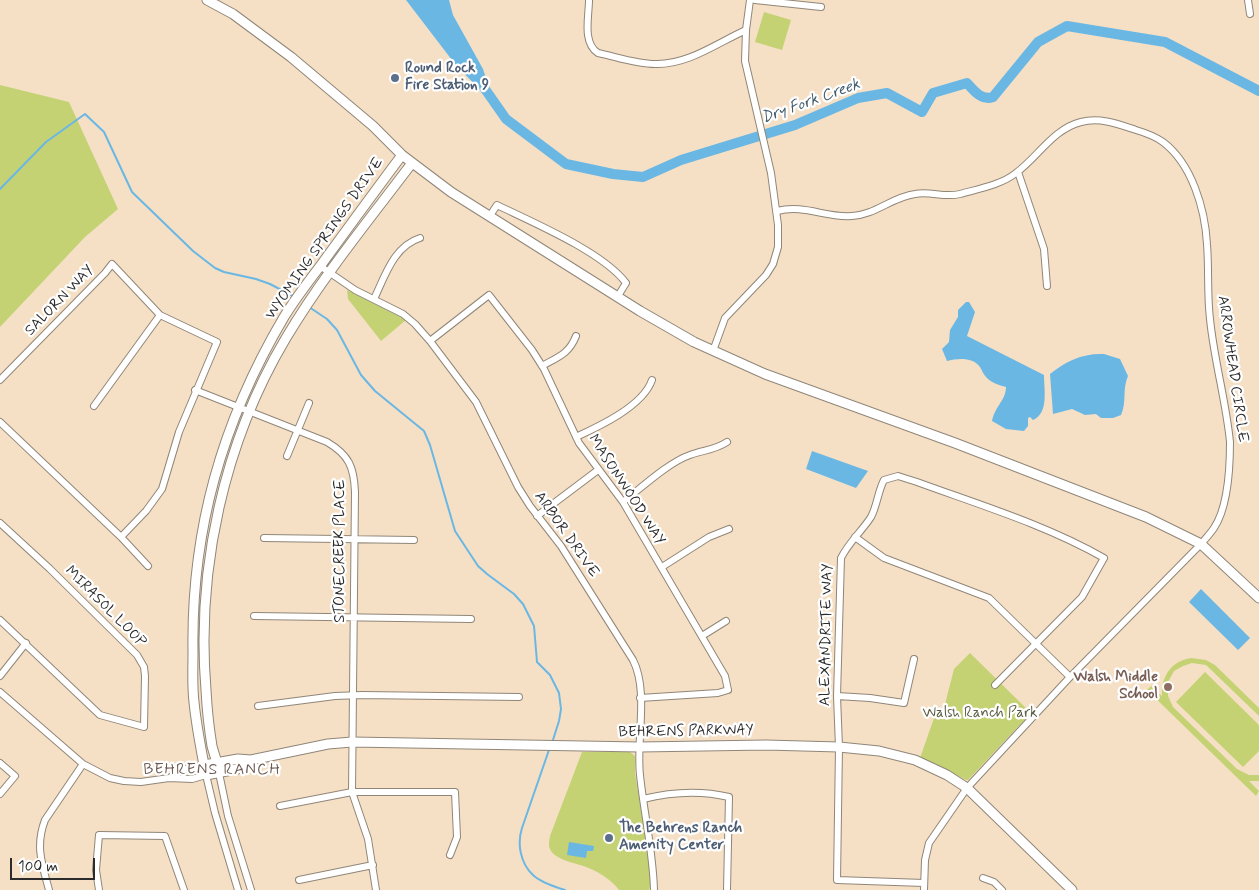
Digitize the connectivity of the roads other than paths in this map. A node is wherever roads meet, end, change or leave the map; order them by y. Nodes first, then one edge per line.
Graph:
1 (208, 0) edge
2 (589, 0) edge
3 (750, 0) edge
4 (754, 0) edge
5 (1248, 0) edge
6 (821, 7) dead end
7 (1250, 14) dead end
8 (746, 30) junction
9 (402, 155) junction
10 (412, 163) junction
11 (1018, 172) junction
12 (777, 211) junction
13 (489, 217) junction
14 (420, 238) dead end
15 (320, 266) junction
16 (330, 273) junction
17 (1047, 286) dead end
18 (618, 296) junction
19 (374, 299) junction
20 (160, 315) junction
21 (576, 336) dead end
22 (430, 341) junction
23 (713, 351) junction
24 (542, 366) junction
25 (0, 380) edge
26 (652, 380) dead end
27 (195, 390) junction
28 (309, 402) dead end
29 (94, 406) dead end
30 (239, 406) junction
31 (249, 410) junction
32 (0, 422) edge
33 (297, 430) junction
34 (576, 437) junction
35 (728, 442) dead end
36 (287, 456) dead end
37 (598, 470) junction
38 (623, 502) junction
39 (537, 516) junction
40 (0, 523) edge
41 (729, 529) dead end
42 (121, 537) junction
43 (855, 537) junction
44 (264, 538) dead end
45 (354, 539) junction
46 (414, 540) dead end
47 (1201, 544) junction
48 (148, 566) dead end
49 (662, 567) junction
50 (1259, 598) edge
51 (254, 616) dead end
52 (353, 617) junction
53 (472, 619) dead end
54 (0, 620) edge
55 (726, 621) dead end
56 (702, 636) junction
57 (26, 643) junction
58 (1036, 644) junction
59 (914, 659) dead end
60 (0, 676) edge
61 (1070, 677) junction
62 (995, 685) dead end
63 (0, 692) edge
64 (352, 695) junction
65 (837, 696) junction
66 (519, 697) dead end
67 (640, 698) junction
68 (258, 706) dead end
69 (352, 742) junction
70 (640, 747) junction
71 (839, 747) junction
72 (251, 760) junction
73 (217, 762) junction
74 (0, 763) edge
75 (83, 764) junction
76 (204, 765) junction
77 (219, 773) junction
78 (206, 775) junction
79 (170, 778) junction
80 (967, 788) junction
81 (352, 792) junction
82 (0, 794) edge
83 (643, 799) junction
84 (280, 806) dead end
85 (450, 855) dead end
86 (373, 865) junction
87 (983, 878) dead end
88 (299, 880) dead end
89 (924, 886) edge
90 (49, 890) edge
91 (99, 890) edge
92 (184, 890) edge
93 (238, 890) edge
94 (250, 890) edge
95 (376, 890) edge
96 (654, 890) edge
97 (727, 890) edge
98 (1002, 890) edge
99 (1072, 890) edge

1 - 9 street
2 - 8 street
3 - 8 street
4 - 6 street
5 - 7 street
8 - 12 street
9 - 10 street
9 - 15 street, WYOMING SPRINGS DRIVE
10 - 13 street
10 - 16 street, WYOMING SPRINGS DRIVE
11 - 12 street, ARROWHEAD CIRCLE
11 - 17 street
11 - 47 street, ARROWHEAD CIRCLE
12 - 23 street
13 - 18 street
13 - 18 street
14 - 19 street
15 - 16 street, ARBOR DRIVE
15 - 30 street, WYOMING SPRINGS DRIVE
16 - 19 street, ARBOR DRIVE
16 - 31 street, WYOMING SPRINGS DRIVE
18 - 23 street
19 - 22 street, ARBOR DRIVE
20 - 25 street, SALORN WAY
20 - 27 street, SALORN WAY
20 - 29 street
21 - 24 street
22 - 24 street, MASONWOOD WAY
22 - 39 street, ARBOR DRIVE
23 - 47 street
24 - 34 street, MASONWOOD WAY
26 - 34 street
27 - 30 street
27 - 42 street
28 - 33 street
30 - 31 street
30 - 76 street, WYOMING SPRINGS DRIVE
31 - 33 street, STONECREEK PLACE
31 - 73 street, WYOMING SPRINGS DRIVE
32 - 42 street
33 - 36 street
33 - 45 street, STONECREEK PLACE
34 - 37 street, MASONWOOD WAY
35 - 38 street
37 - 38 street, MASONWOOD WAY
37 - 39 street
38 - 49 street, MASONWOOD WAY
39 - 67 street, ARBOR DRIVE
40 - 57 street, MIRASOL LOOP
41 - 49 street
42 - 48 street
43 - 58 street
43 - 58 street, ALEXANDRITE WAY
43 - 65 street, ALEXANDRITE WAY
44 - 45 street
45 - 46 street
45 - 52 street, STONECREEK PLACE
47 - 50 street
47 - 61 street, ARROWHEAD CIRCLE
49 - 56 street, MASONWOOD WAY
51 - 52 street
52 - 53 street
52 - 64 street, STONECREEK PLACE
54 - 57 street, MIRASOL LOOP
55 - 56 street
56 - 67 street, MASONWOOD WAY
57 - 60 street
58 - 61 street
58 - 62 street, ALEXANDRITE WAY
59 - 65 street
61 - 80 street, ARROWHEAD CIRCLE
63 - 75 street, BEHRENS PARKWAY
64 - 66 street
64 - 68 street
64 - 69 street, STONECREEK PLACE
65 - 71 street, ALEXANDRITE WAY
67 - 70 street, ARBOR DRIVE
69 - 70 street, BEHRENS PARKWAY
69 - 72 street, BEHRENS PARKWAY
69 - 81 street, STONECREEK PLACE
70 - 71 street, BEHRENS PARKWAY
70 - 83 street, ARBOR DRIVE
71 - 80 street, BEHRENS PARKWAY
71 - 89 street, ALEXANDRITE WAY
72 - 73 street, BEHRENS PARKWAY
72 - 77 street, BEHRENS PARKWAY
73 - 76 street, BEHRENS PARKWAY
73 - 77 street, WYOMING SPRINGS DRIVE
74 - 82 street
75 - 79 street, BEHRENS PARKWAY
75 - 90 street
76 - 78 street, WYOMING SPRINGS DRIVE
76 - 79 street, BEHRENS PARKWAY
77 - 78 street, BEHRENS PARKWAY
77 - 94 street, WYOMING SPRINGS DRIVE
78 - 79 street, BEHRENS PARKWAY
78 - 93 street, WYOMING SPRINGS DRIVE
80 - 89 street, ARROWHEAD CIRCLE
80 - 99 street, BEHRENS PARKWAY
81 - 84 street
81 - 85 street
81 - 86 street, STONECREEK PLACE
83 - 96 street, ARBOR DRIVE
83 - 97 street
86 - 88 street
86 - 95 street, STONECREEK PLACE
87 - 98 street
91 - 92 street

